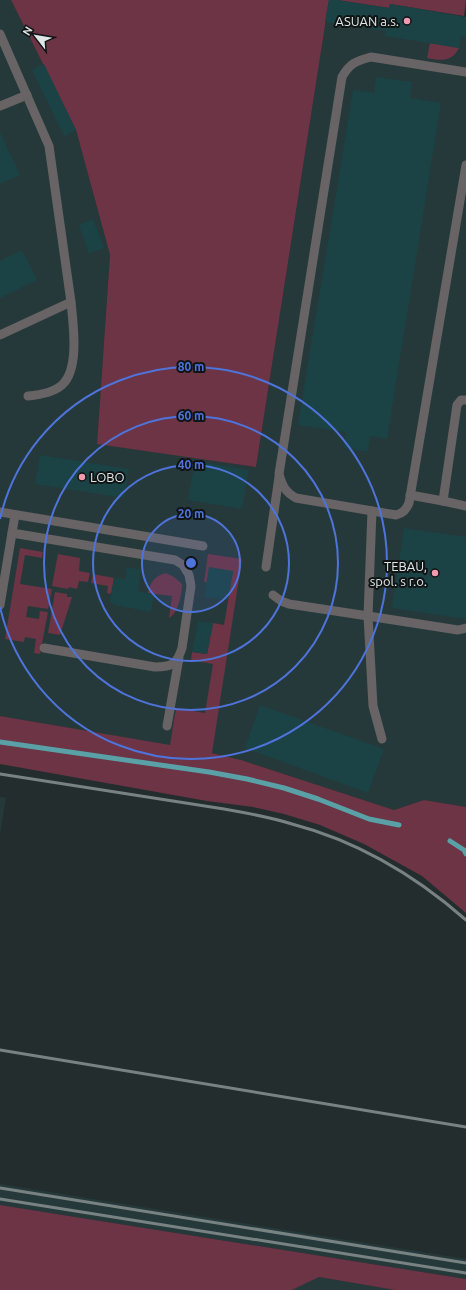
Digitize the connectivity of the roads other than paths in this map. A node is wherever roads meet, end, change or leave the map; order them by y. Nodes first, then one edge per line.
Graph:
1 (0, 34) edge
2 (466, 72) edge
3 (27, 95) junction
4 (0, 106) edge
5 (466, 165) edge
6 (71, 302) junction
7 (0, 335) edge
8 (28, 396) dead end
9 (466, 400) edge
10 (279, 474) junction
11 (410, 495) junction
12 (443, 502) junction
13 (466, 506) edge
14 (372, 511) junction
15 (0, 512) edge
16 (15, 515) junction
17 (12, 533) junction
18 (203, 546) dead end
19 (266, 567) dead end
20 (273, 595) dead end
21 (0, 605) edge
22 (368, 616) junction
23 (466, 628) edge
24 (44, 648) dead end
25 (179, 658) junction
26 (167, 726) dead end
27 (382, 738) dead end

1 - 3 lane
2 - 10 lane
3 - 4 lane
3 - 6 lane
5 - 11 lane
6 - 7 lane
6 - 8 lane
9 - 12 lane
10 - 14 lane
10 - 19 lane
11 - 12 lane
11 - 14 lane
12 - 13 lane
14 - 22 lane
15 - 16 lane
16 - 17 lane
16 - 18 lane
17 - 21 lane
17 - 25 lane
20 - 22 lane
22 - 23 lane
22 - 27 lane
24 - 25 lane
25 - 26 lane

